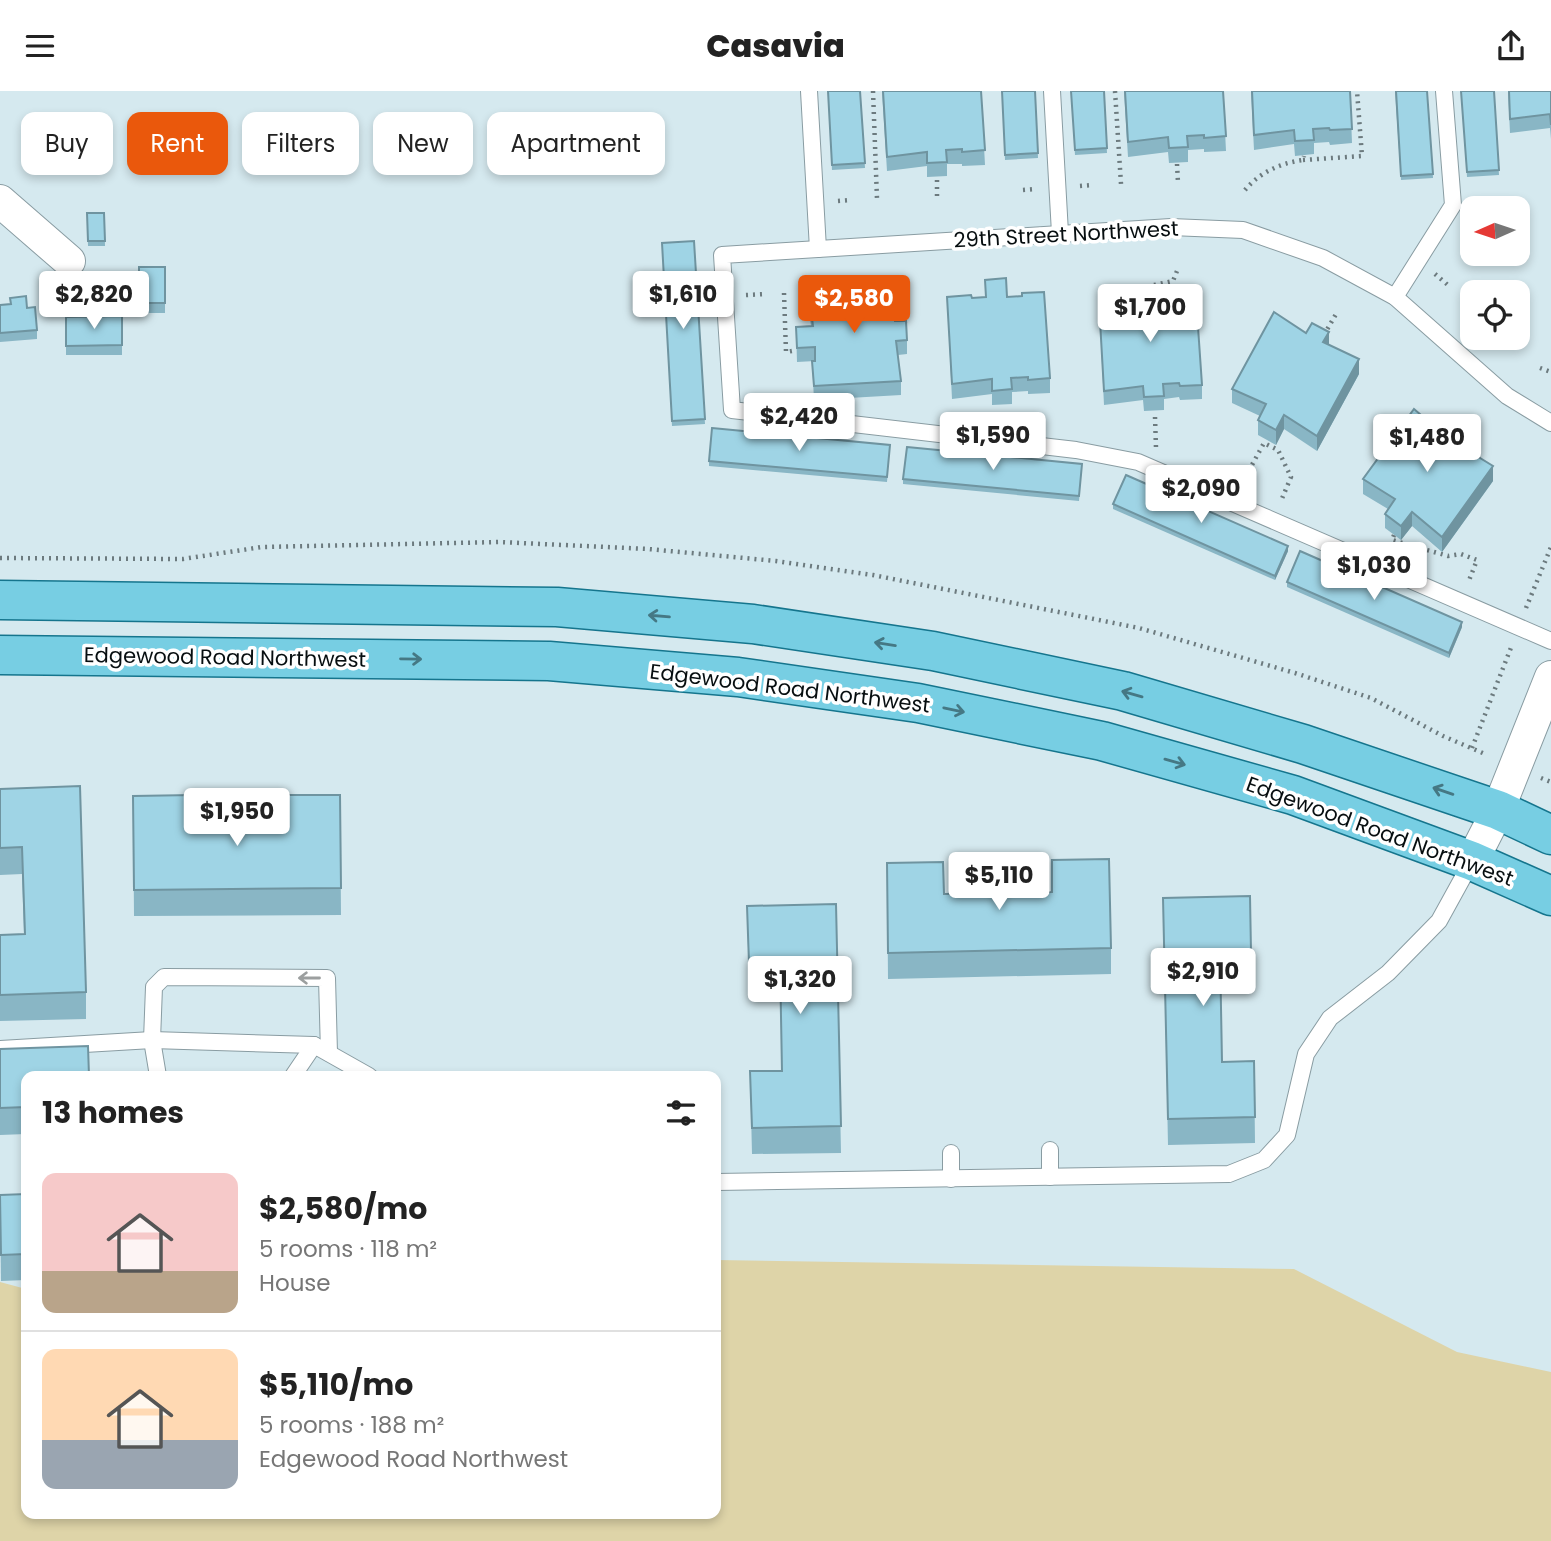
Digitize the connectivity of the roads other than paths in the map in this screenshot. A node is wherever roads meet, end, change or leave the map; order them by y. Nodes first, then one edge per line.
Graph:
1 (809, 91) edge
2 (1052, 91) edge
3 (1444, 91) edge
4 (0, 201) edge
5 (1060, 233) junction
6 (818, 249) junction
7 (69, 261) dead end
8 (1395, 297) junction
9 (1549, 418) edge
10 (0, 600) edge
11 (1551, 641) edge
12 (0, 655) edge
13 (1551, 677) edge
14 (1498, 810) junction
15 (1551, 835) edge
16 (1472, 862) junction
17 (1551, 896) edge
18 (152, 1040) junction
19 (314, 1045) junction
20 (0, 1049) edge
21 (329, 1053) junction
22 (158, 1071) edge
23 (296, 1071) edge
24 (360, 1071) edge
25 (1050, 1150) dead end
26 (951, 1153) dead end
27 (1050, 1177) junction
28 (951, 1179) junction
29 (721, 1182) edge

1 - 6 lane
2 - 5 lane
3 - 8 lane
4 - 7 street
5 - 6 lane, 29th Street Northwest
5 - 8 lane, 29th Street Northwest
6 - 11 lane, 29th Street Northwest
8 - 9 lane, 29th Street Northwest
14 -> 10 main road
12 -> 16 main road, Edgewood Road Northwest
13 - 14 street
14 - 15 main road
14 - 16 street
16 - 17 main road, Edgewood Road Northwest
16 - 27 lane
18 - 19 lane
18 - 20 lane
21 -> 18 lane
18 - 22 lane
19 - 21 lane
19 - 23 lane
21 - 24 lane
25 - 27 lane
26 - 28 lane
27 - 28 lane
28 - 29 lane

